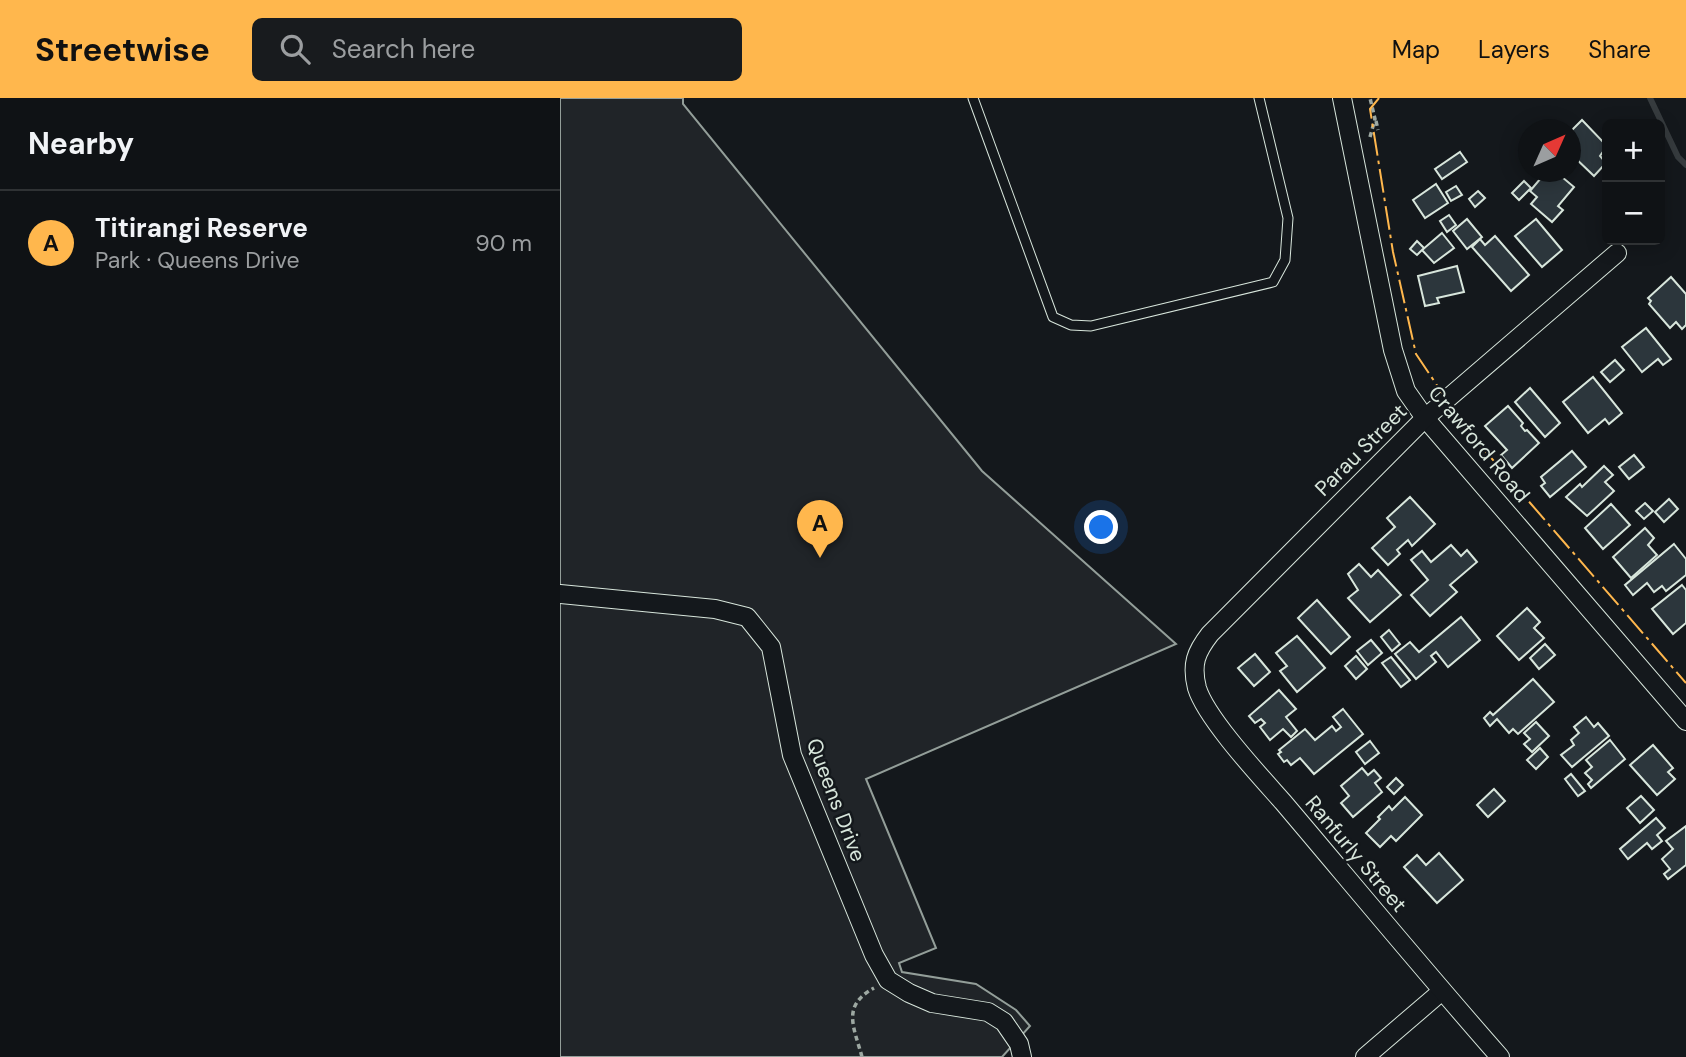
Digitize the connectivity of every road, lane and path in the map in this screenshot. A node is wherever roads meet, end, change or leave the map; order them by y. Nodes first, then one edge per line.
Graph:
1 (973, 98) edge
2 (1259, 98) edge
3 (1342, 98) edge
4 (1370, 98) edge
5 (1375, 119) junction
6 (1378, 130) dead end
7 (1369, 137) dead end
8 (1617, 253) dead end
9 (1425, 418) junction
10 (560, 594) edge
11 (1194, 671) joint
12 (1686, 721) edge
13 (888, 980) junction
14 (1442, 991) junction
15 (862, 1057) edge
16 (1022, 1057) edge
17 (1365, 1057) edge
18 (1500, 1057) edge

1 - 2 lane
3 - 9 street, Crawford Road
4 - 5 path
5 - 6 path
5 - 7 path
8 - 9 street, Parau Street
9 - 11 street, Parau Street
9 - 12 street, Crawford Road
10 - 13 street, Queens Drive
11 - 14 street, Ranfurly Street
13 - 15 path
13 - 16 street
14 - 17 street
14 - 18 street, Ranfurly Street

